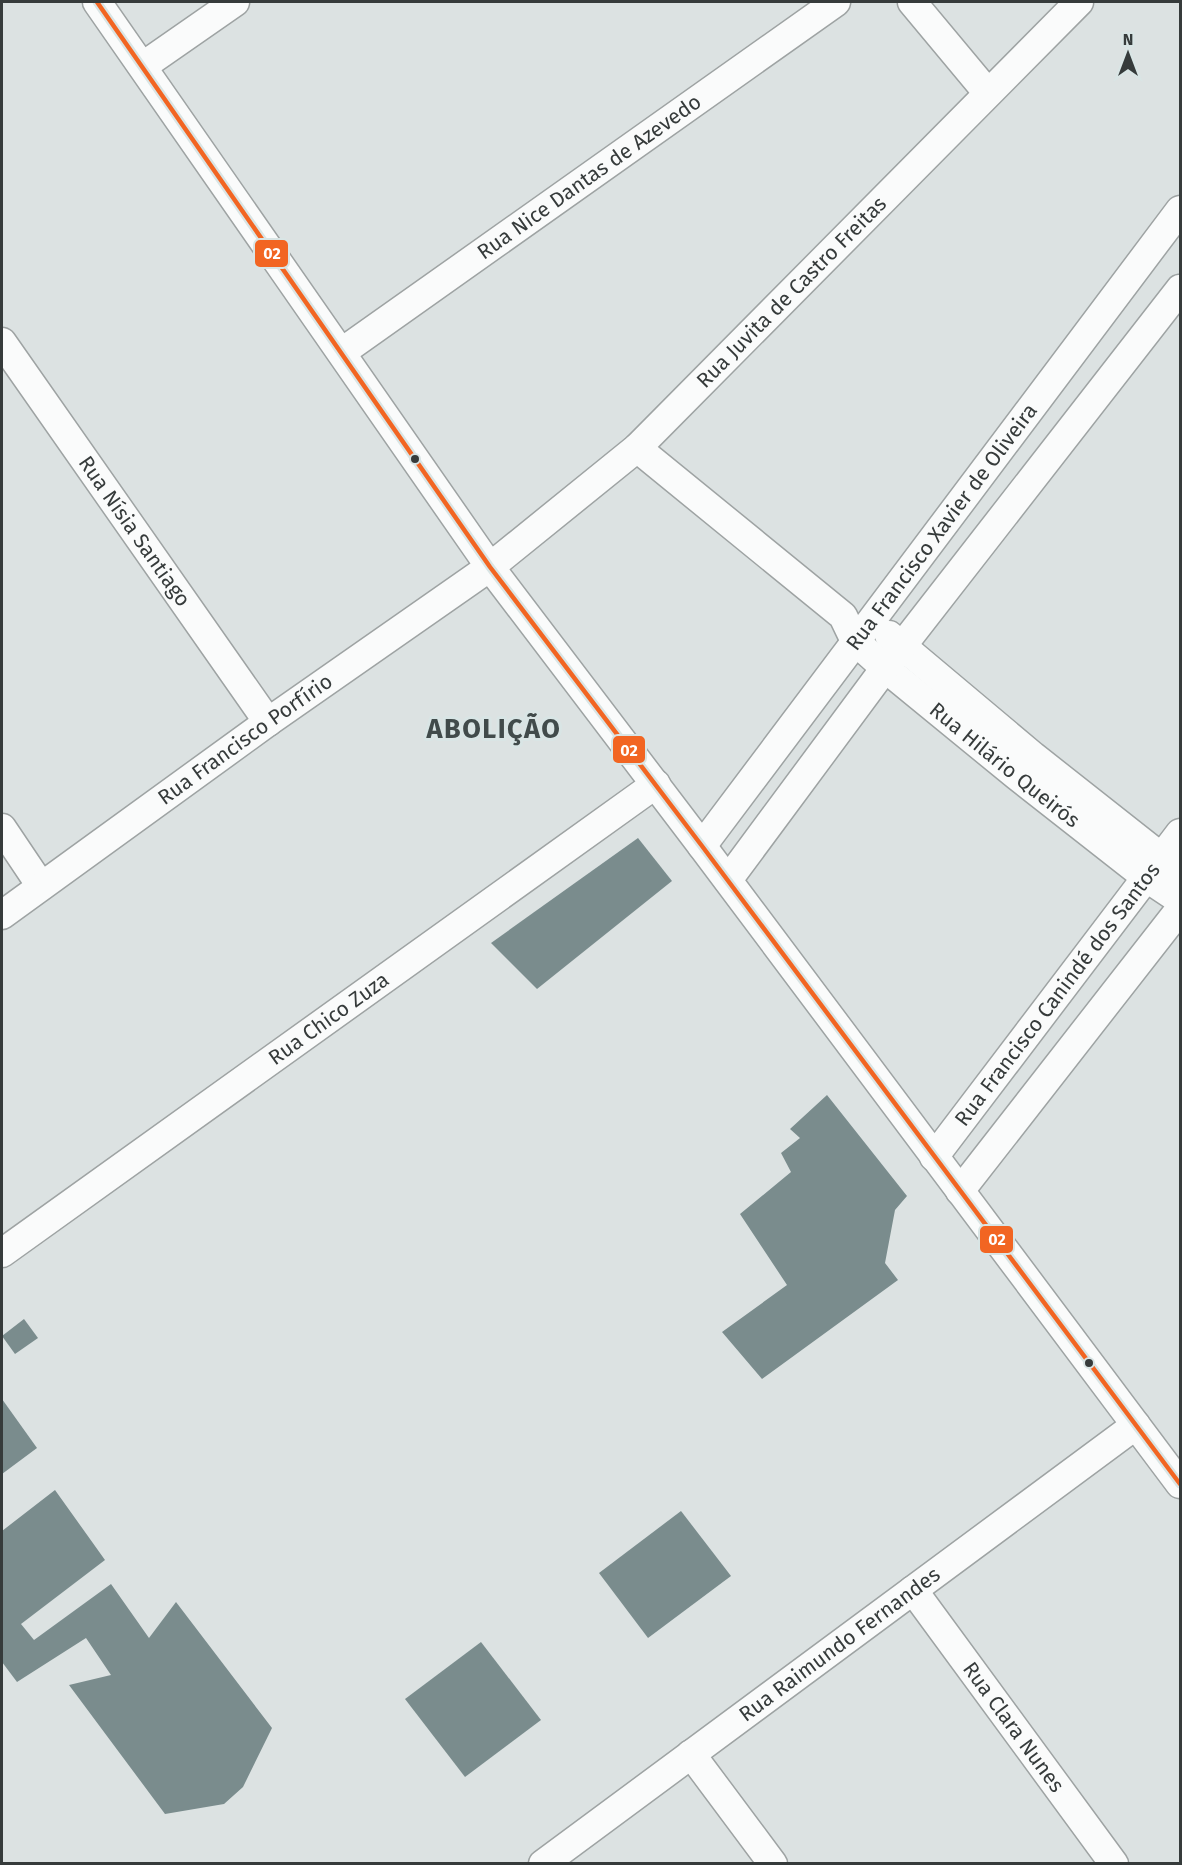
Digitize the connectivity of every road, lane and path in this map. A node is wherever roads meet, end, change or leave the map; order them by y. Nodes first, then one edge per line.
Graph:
1 (98, 2) edge
2 (236, 2) edge
3 (836, 2) edge
4 (912, 2) edge
5 (1079, 2) edge
6 (143, 66) junction
7 (987, 92) junction
8 (1180, 210) edge
9 (1180, 289) edge
10 (2, 342) edge
11 (342, 352) junction
12 (637, 448) junction
13 (490, 567) junction
14 (872, 619) junction
15 (849, 628) junction
16 (893, 657) junction
17 (268, 722) junction
18 (656, 784) junction
19 (2, 828) edge
20 (1180, 833) edge
21 (702, 846) junction
22 (1163, 869) edge
23 (728, 880) junction
24 (41, 886) junction
25 (1180, 900) edge
26 (1180, 909) edge
27 (2, 915) edge
28 (934, 1157) junction
29 (960, 1191) junction
30 (2, 1253) edge
31 (1136, 1425) junction
32 (1175, 1463) edge
33 (913, 1590) junction
34 (691, 1754) junction
35 (543, 1863) edge
36 (773, 1863) edge
37 (1114, 1863) edge

1 - 6 street
2 - 6 street
3 - 11 street, Rua Nice Dantas de Azevedo
4 - 7 street
5 - 7 street, Rua Juvita de Castro Freitas
6 - 11 street
7 - 12 street, Rua Juvita de Castro Freitas
8 - 14 street, Rua Francisco Xavier de Oliveira
9 - 16 street, Rua Francisco Xavier de Oliveira
10 - 17 street, Rua Nísia Santiago
11 - 13 street
12 - 13 street, Rua Juvita de Castro Freitas
12 - 15 street, Rua Hilário Queirós
13 - 17 street, Rua Francisco Porfírio
13 - 18 street
14 - 15 street, Rua Francisco Xavier de Oliveira
14 - 16 street, Rua Hilário Queirós
15 - 16 street, Rua Hilário Queirós
15 - 21 street, Rua Francisco Xavier de Oliveira
16 - 22 street, Rua Hilário Queirós
16 - 23 street, Rua Francisco Xavier de Oliveira
17 - 24 street, Rua Francisco Porfírio
18 - 21 street
18 - 30 street, Rua Chico Zuza
19 - 24 street
20 - 22 street, Rua Francisco Canindé dos Santos
21 - 23 street
22 - 25 street, Rua Hilário Queirós
22 - 28 street, Rua Francisco Canindé dos Santos
23 - 28 street
24 - 27 street, Rua Francisco Porfírio
26 - 29 street, Rua Francisco Canindé dos Santos
28 - 29 street
29 - 31 street
31 - 32 street
31 - 33 street, Rua Raimundo Fernandes
33 - 34 street, Rua Raimundo Fernandes
33 - 37 street, Rua Clara Nunes
34 - 35 street, Rua Raimundo Fernandes
34 - 36 street

